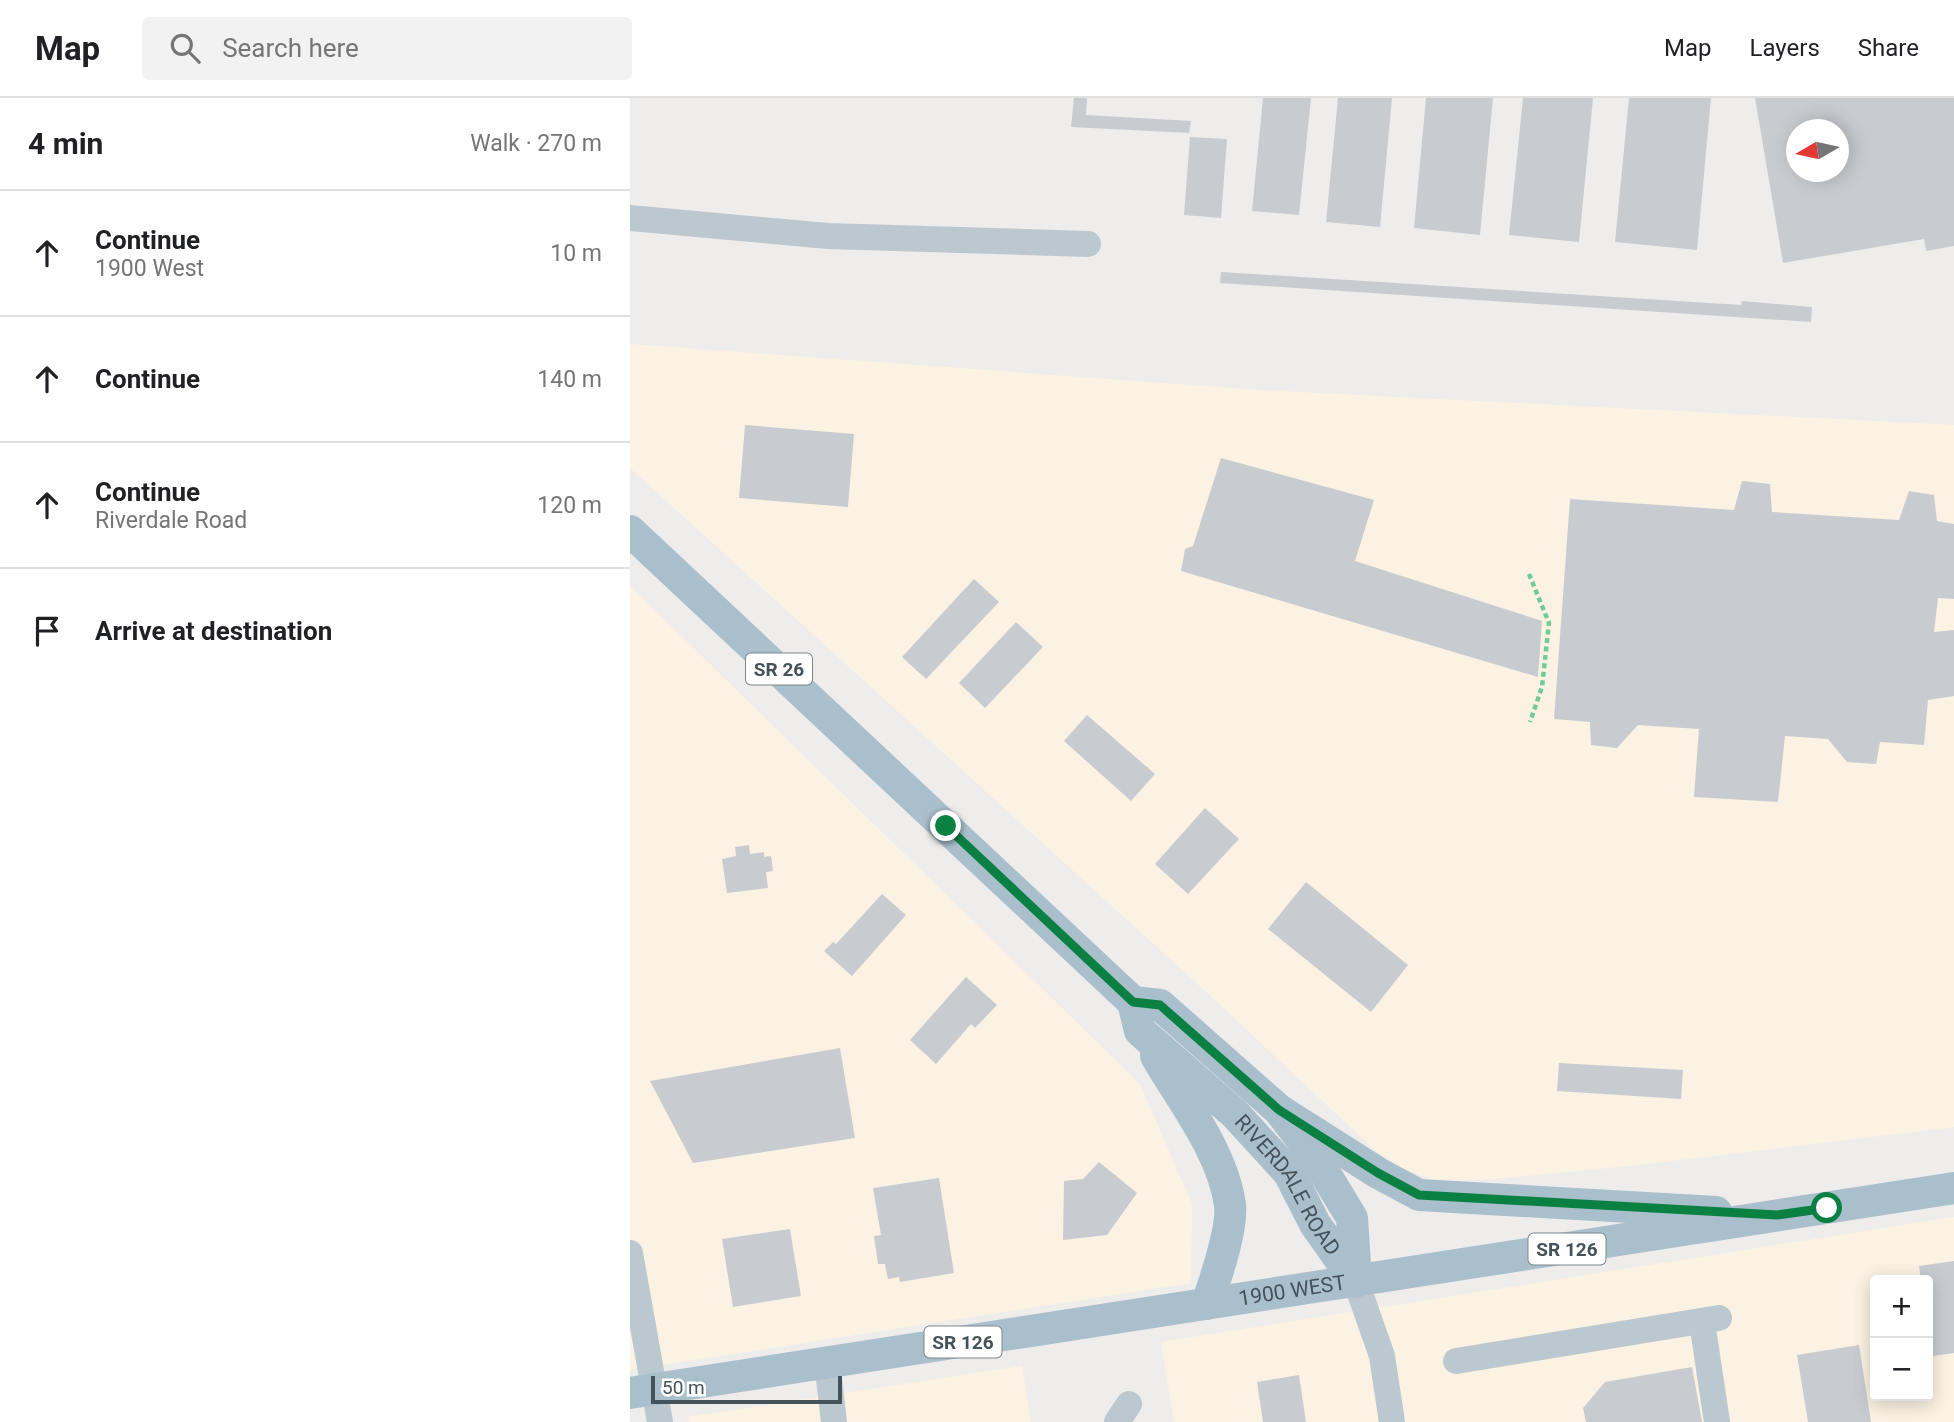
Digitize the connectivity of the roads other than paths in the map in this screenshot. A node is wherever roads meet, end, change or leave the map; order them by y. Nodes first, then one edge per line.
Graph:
1 (630, 218) edge
2 (1087, 244) dead end
3 (630, 531) edge
4 (1137, 1016) junction
5 (1279, 1110) junction
6 (1954, 1188) edge
7 (1777, 1215) junction
8 (631, 1258) edge
9 (1356, 1282) junction
10 (1207, 1304) junction
11 (1456, 1361) dead end
12 (827, 1362) junction
13 (642, 1391) edge
14 (660, 1422) edge
15 (834, 1422) edge
16 (1392, 1422) edge
17 (1717, 1422) edge

1 - 2 street
3 - 4 main road, RIVERDALE ROAD / SR 26
4 - 5 main road, RIVERDALE ROAD / SR 26
4 - 9 main road, RIVERDALE ROAD / SR 26
4 - 10 main road
5 - 7 main road
5 - 9 main road, RIVERDALE ROAD / SR 26
6 - 7 main road, 1900 WEST / SR 126
7 - 9 main road, 1900 WEST / SR 126
8 - 13 street
9 - 10 main road, 1900 WEST / SR 126
9 - 16 street
10 - 12 main road, 1900 WEST / SR 126
11 - 17 street
12 - 13 main road, 1900 WEST / SR 126
12 - 15 street
13 - 14 street

